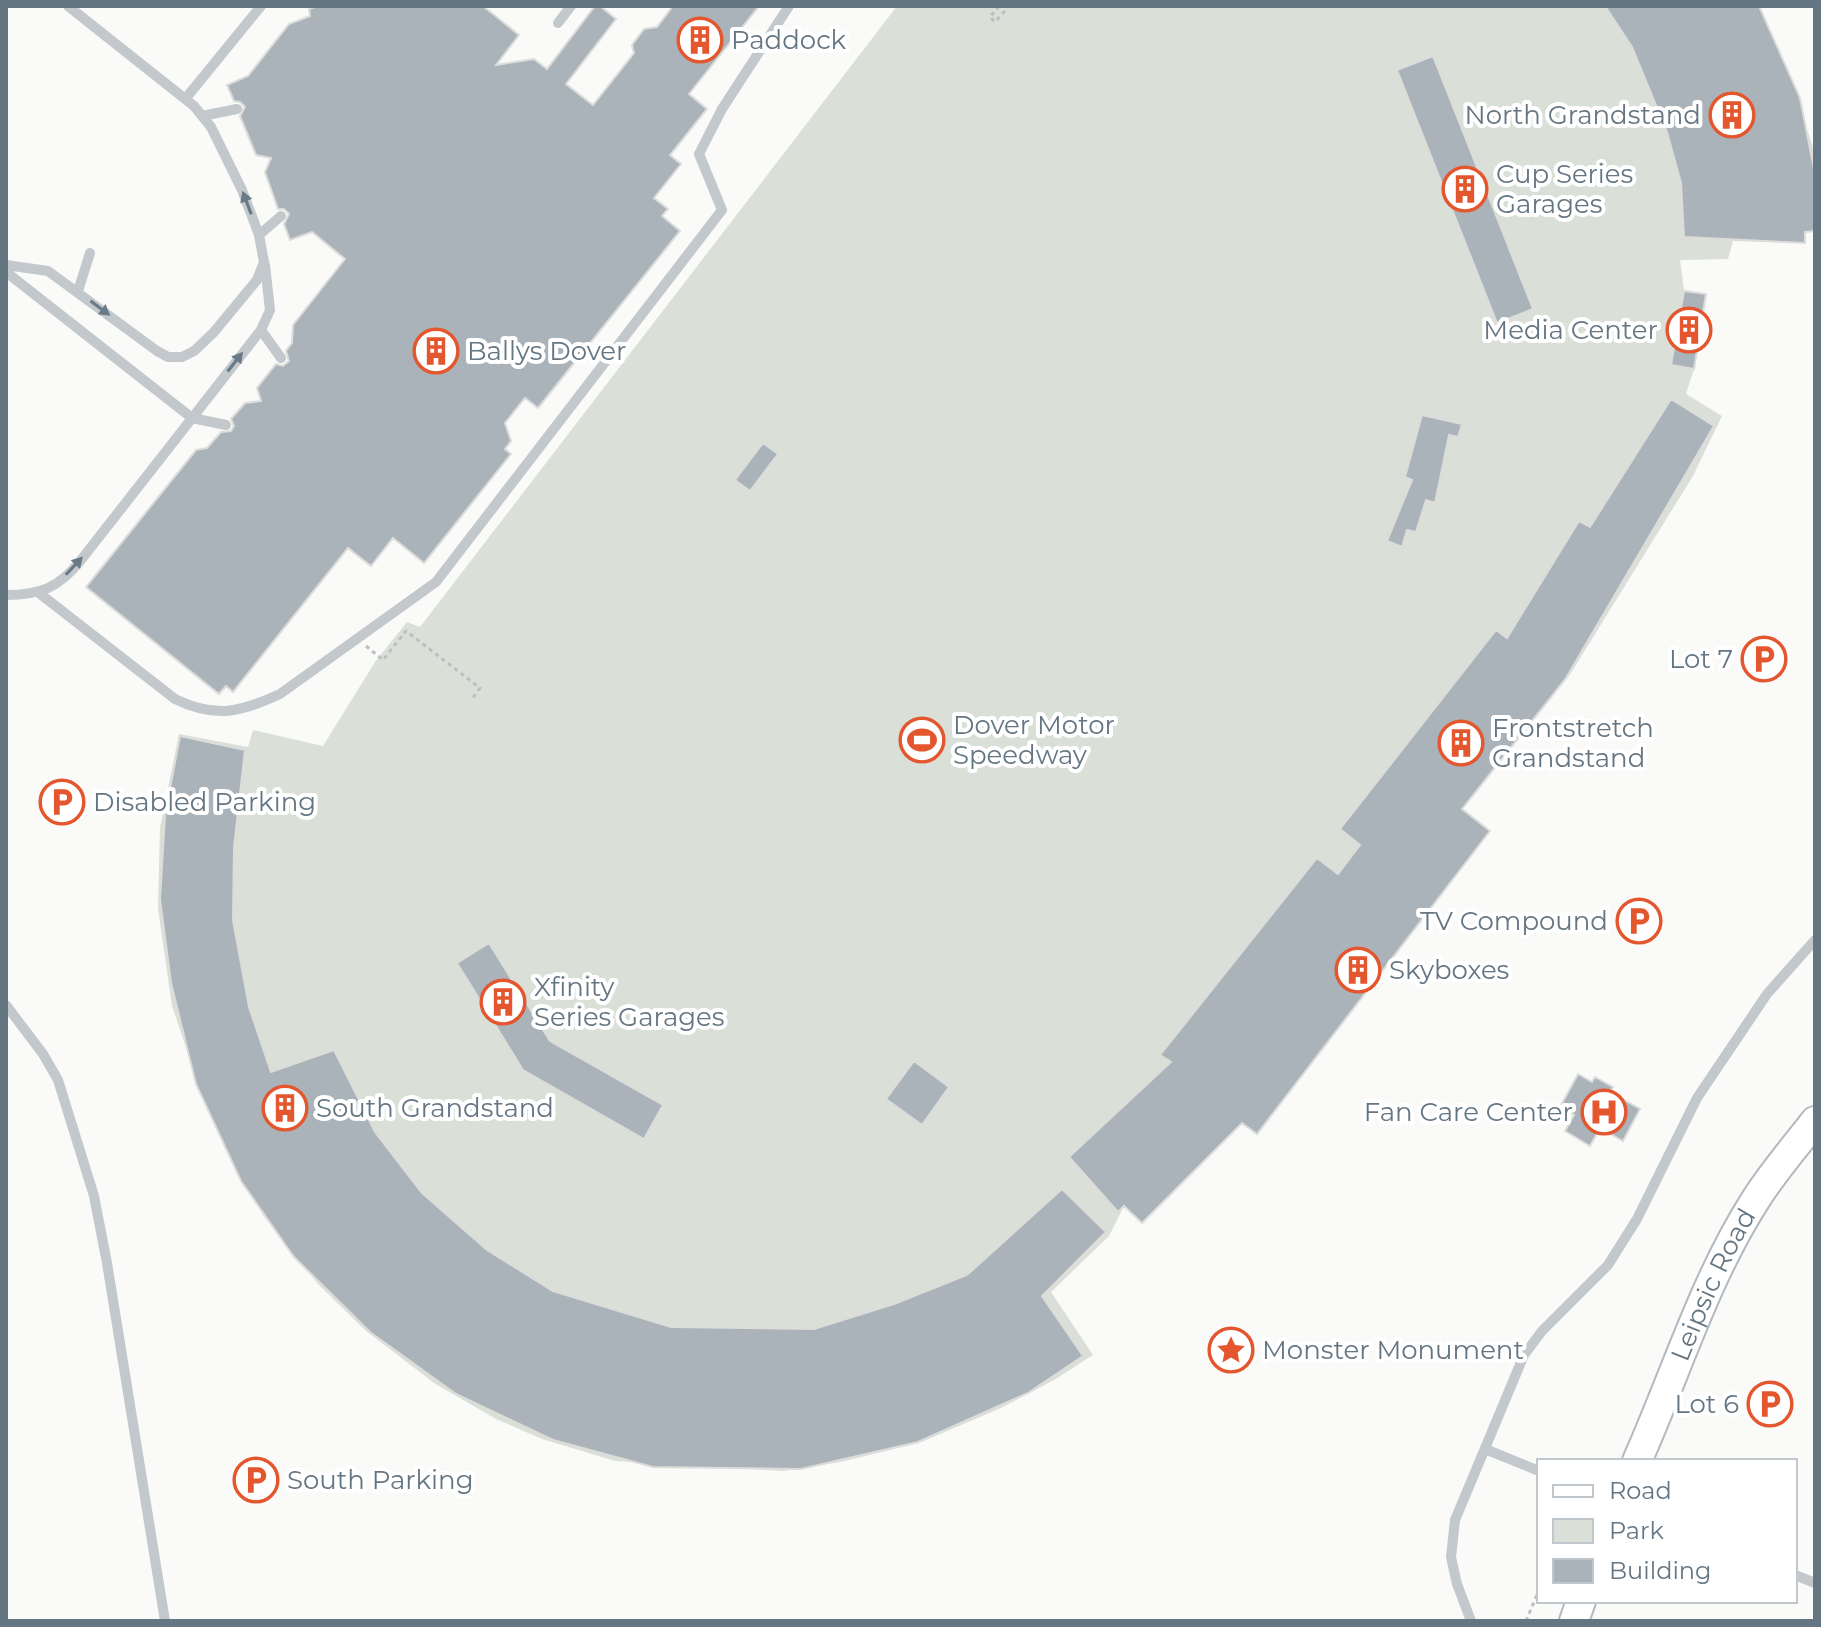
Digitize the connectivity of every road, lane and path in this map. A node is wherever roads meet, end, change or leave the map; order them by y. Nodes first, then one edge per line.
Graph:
1 (68, 6) edge
2 (261, 6) edge
3 (571, 6) edge
4 (789, 6) edge
5 (1000, 6) edge
6 (1005, 11) dead end
7 (558, 23) dead end
8 (186, 98) junction
9 (237, 109) dead end
10 (202, 116) junction
11 (281, 216) dead end
12 (259, 235) junction
13 (90, 253) dead end
14 (264, 262) junction
15 (6, 265) edge
16 (6, 272) edge
17 (78, 291) junction
18 (261, 330) junction
19 (281, 358) dead end
20 (192, 418) junction
21 (226, 425) dead end
22 (39, 593) junction
23 (6, 595) edge
24 (357, 638) junction
25 (472, 699) dead end
26 (1815, 940) edge
27 (6, 1005) edge
28 (1815, 1121) edge
29 (1485, 1449) junction
30 (1638, 1459) edge
31 (1537, 1470) edge
32 (1537, 1595) edge
33 (165, 1621) edge
34 (1471, 1621) edge
35 (1526, 1621) edge

1 - 8 lane
2 - 8 lane
3 - 7 lane
4 - 24 lane
5 - 6 path
8 - 10 lane
9 - 10 lane
12 -> 10 lane
11 - 12 lane
12 - 14 lane
13 - 17 lane
17 -> 14 lane
14 - 18 lane
15 - 17 lane
16 - 20 lane
18 - 19 lane
20 -> 18 lane
20 - 21 lane
22 -> 20 lane
22 - 23 lane
22 - 24 lane
24 - 25 path
26 - 29 lane
27 - 33 lane
28 - 30 street, Leipsic Road
29 - 31 lane
29 - 34 lane
32 - 35 path

